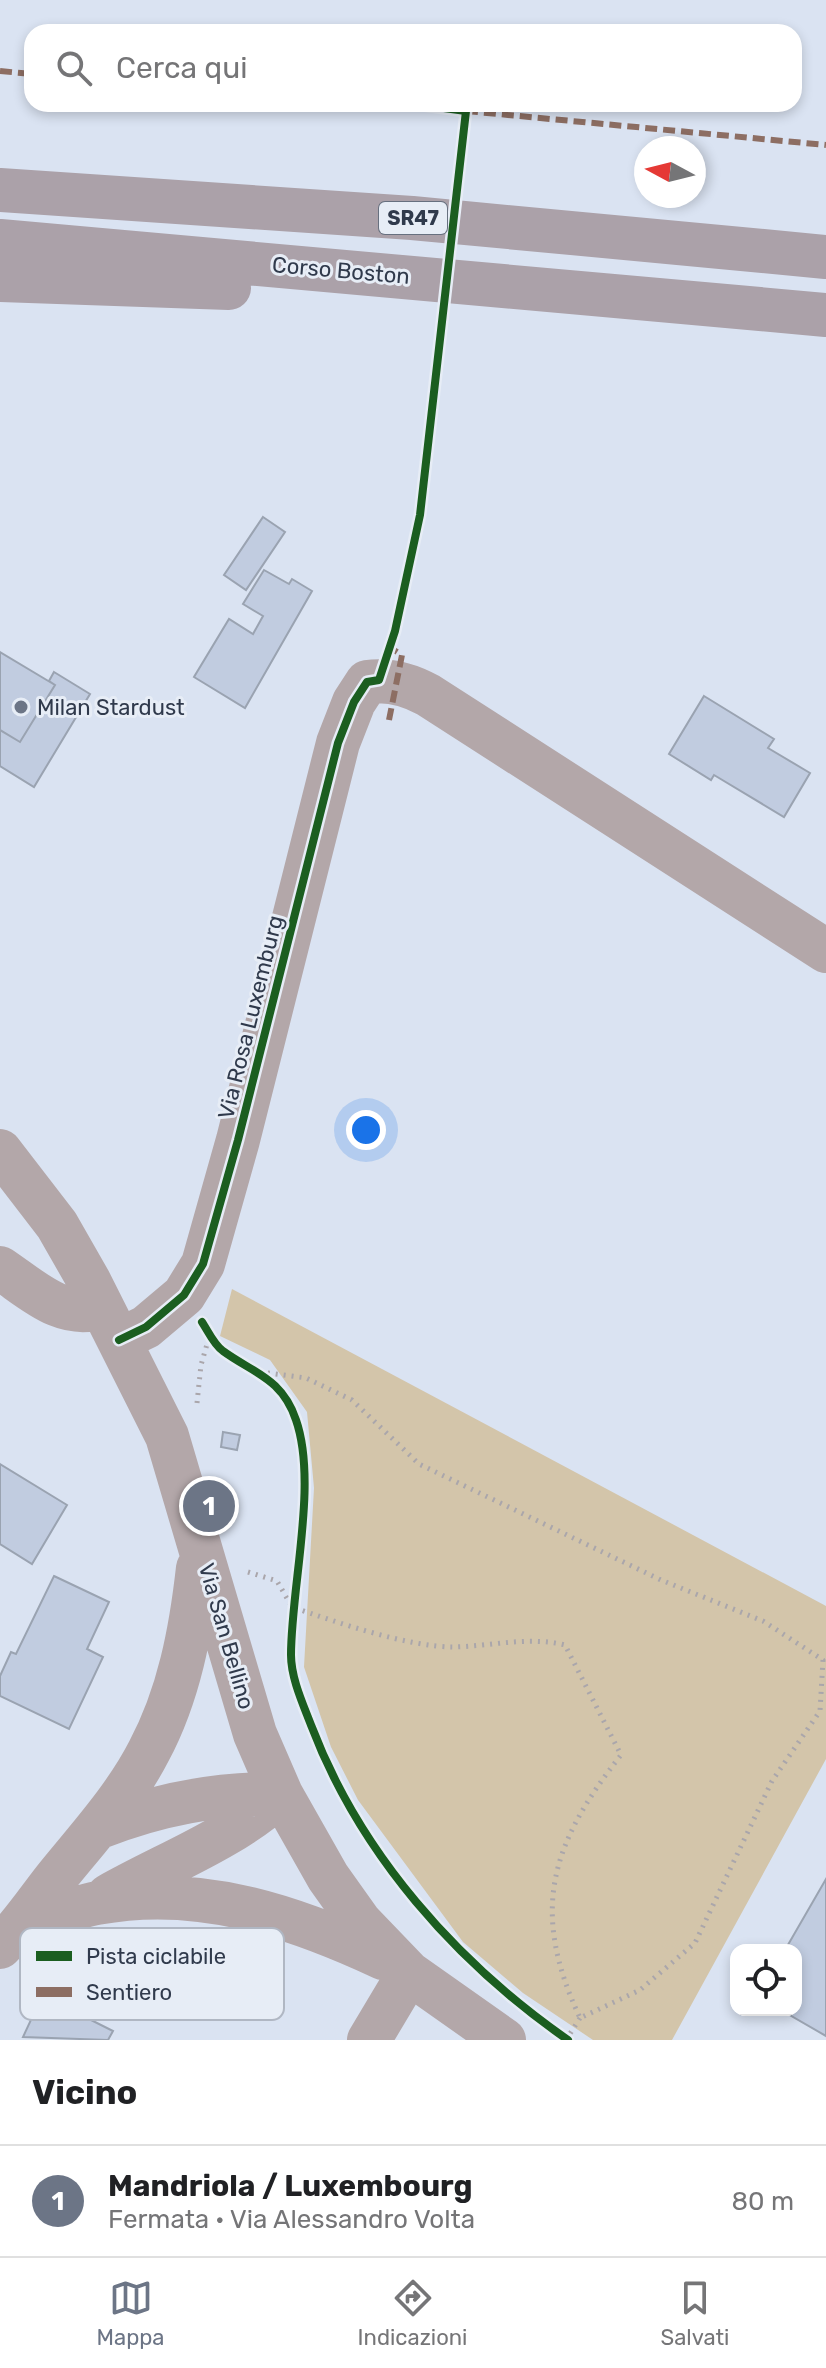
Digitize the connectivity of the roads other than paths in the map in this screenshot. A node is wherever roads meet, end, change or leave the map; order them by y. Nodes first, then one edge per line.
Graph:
1 (0, 190) edge
2 (0, 241) edge
3 (826, 257) edge
4 (396, 274) junction
5 (0, 280) edge
6 (826, 315) edge
7 (826, 951) edge
8 (3, 1161) edge
9 (0, 1268) edge
10 (110, 1323) junction
11 (201, 1542) junction
12 (281, 1794) junction
13 (97, 1828) junction
14 (96, 1903) junction
15 (33, 1928) edge
16 (10, 1937) edge
17 (404, 1969) junction
18 (369, 2040) edge
19 (504, 2040) edge

1 - 3 highway, SR47
2 - 4 highway, Corso Boston
4 - 5 highway
4 - 6 highway, Corso Boston
7 - 10 street, Via Rosa Luxemburg
8 - 10 street
9 - 10 street
10 - 11 street
11 - 12 street, Via San Bellino
11 - 13 street, Via San Bellino
12 - 13 street
12 - 14 street, Via San Bellino
12 - 17 street, Via San Bellino
13 - 16 street, Via San Bellino
14 - 15 street, Via San Bellino
14 - 17 street, Via San Bellino
17 - 18 street
17 - 19 street, Via San Bellino

